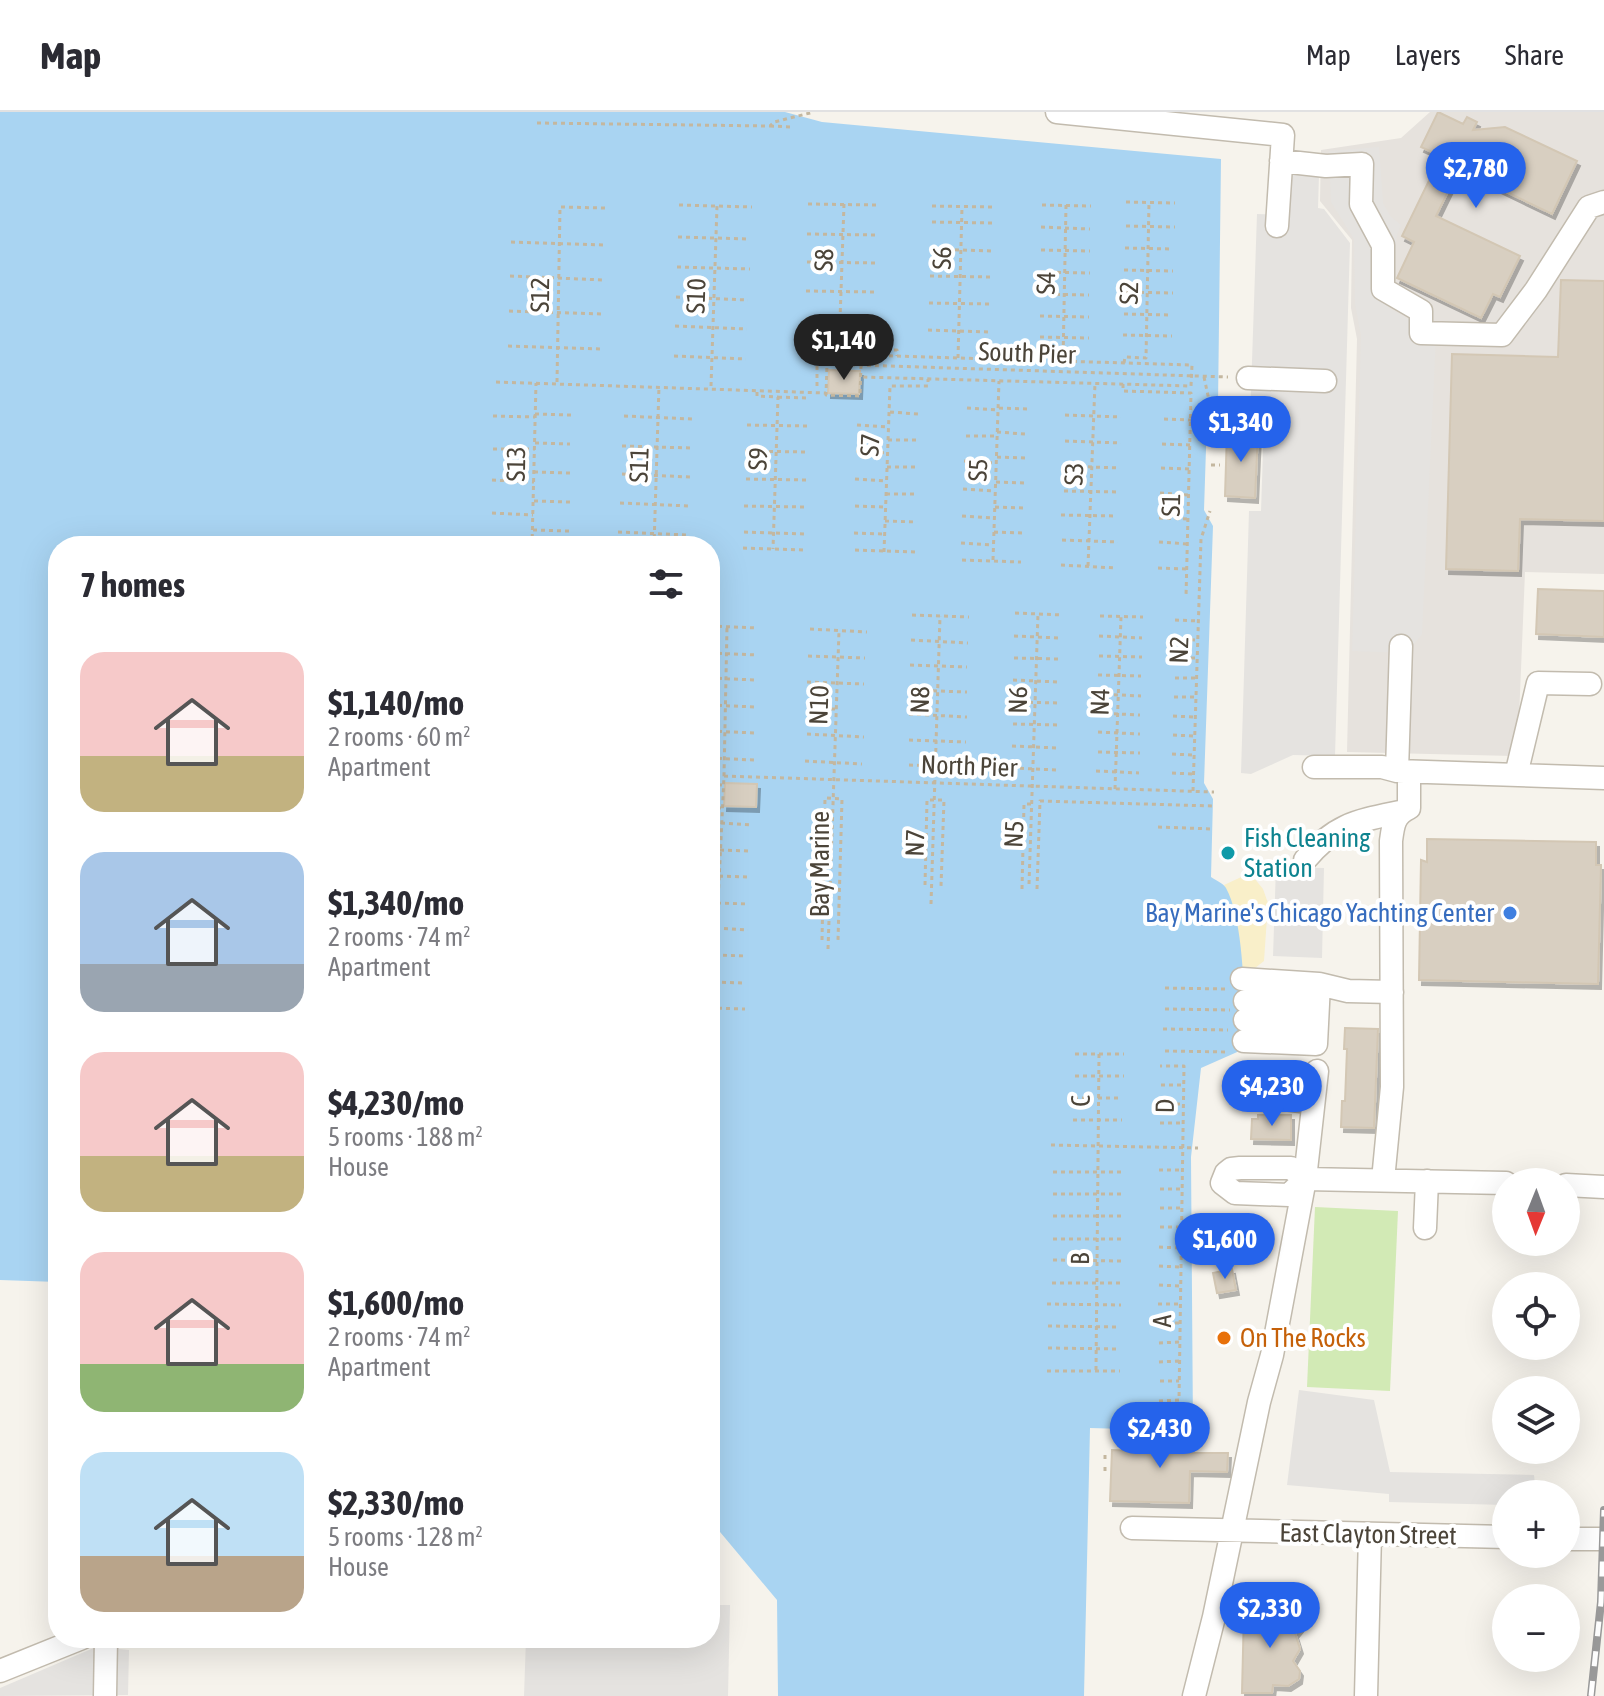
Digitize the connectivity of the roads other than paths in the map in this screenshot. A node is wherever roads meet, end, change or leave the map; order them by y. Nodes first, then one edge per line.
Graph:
1 (1057, 112) edge
2 (1281, 161) junction
3 (1604, 202) edge
4 (1277, 226) dead end
5 (1238, 377) road end
6 (1325, 381) dead end
7 (1401, 646) dead end
8 (1590, 684) dead end
9 (1403, 771) junction
10 (1516, 775) junction
11 (1604, 778) edge
12 (1400, 812) junction
13 (1305, 860) dead end
14 (1392, 985) junction
15 (1318, 1003) junction
16 (1317, 1071) dead end
17 (1305, 1179) junction
18 (1383, 1180) junction
19 (1427, 1181) junction
20 (1492, 1183) edge
21 (1580, 1186) edge
22 (1604, 1187) edge
23 (1425, 1228) dead end
24 (1132, 1528) dead end
25 (1230, 1530) junction
26 (1370, 1534) junction
27 (1492, 1537) edge
28 (1580, 1539) edge
29 (1604, 1539) edge
30 (57, 1648) edge
31 (106, 1648) edge
32 (0, 1671) edge
33 (105, 1696) edge
34 (1194, 1696) edge
35 (1366, 1696) edge

1 - 2 lane
2 - 3 lane
2 - 4 lane
5 - 6 lane
7 - 9 lane
8 - 10 lane
9 - 10 lane
9 - 12 lane
10 - 11 lane
12 - 13 lane
12 - 14 lane
14 - 15 lane
14 - 18 lane
15 - 15 lane
16 - 17 lane
17 - 18 lane
17 - 25 lane
18 - 19 lane
19 - 20 lane
19 - 23 lane
21 - 22 lane
24 - 25 lane, East Clayton Street
25 - 26 lane, East Clayton Street
25 - 34 lane
26 - 27 lane, East Clayton Street
26 - 35 lane
28 - 29 lane
30 - 32 lane
31 - 33 lane

